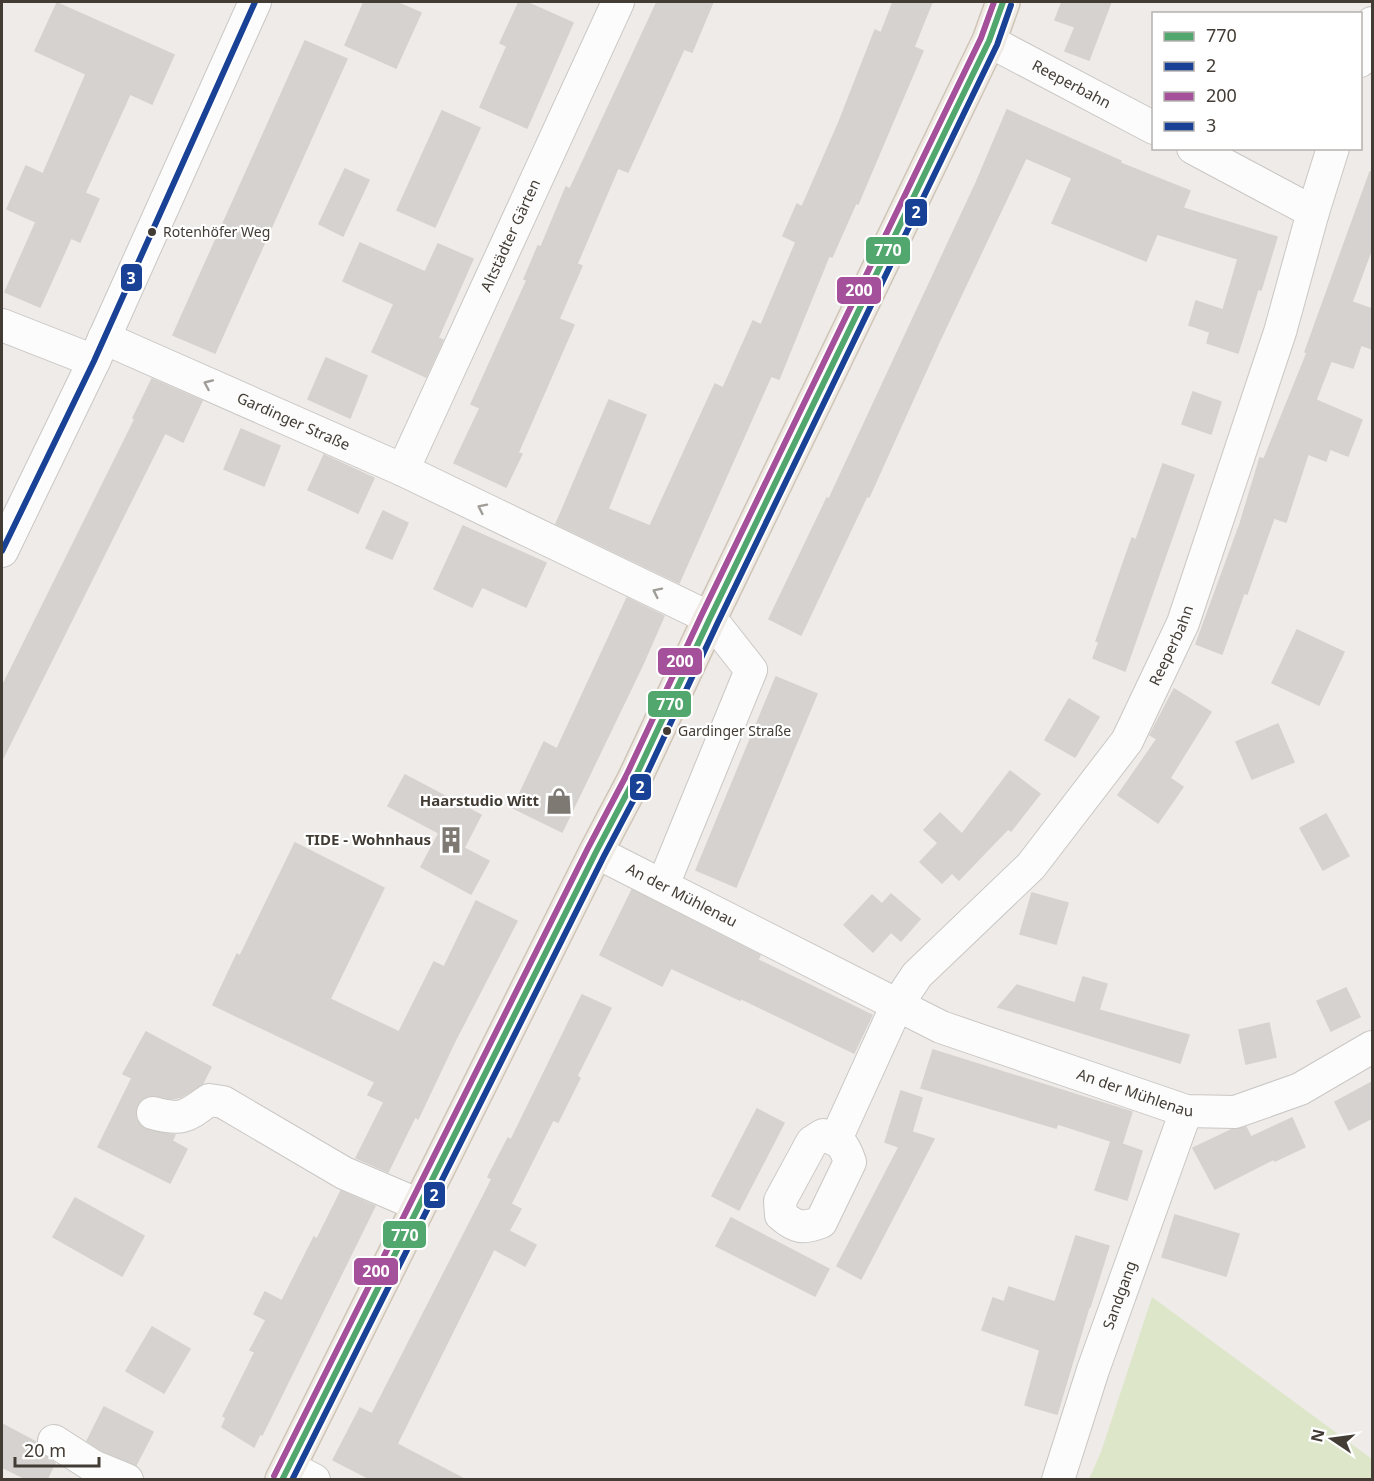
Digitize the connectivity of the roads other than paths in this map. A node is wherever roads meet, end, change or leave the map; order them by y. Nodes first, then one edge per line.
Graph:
1 (255, 2) edge
2 (618, 2) edge
3 (1003, 2) edge
4 (1372, 23) edge
5 (989, 41) junction
6 (1362, 55) edge
7 (1152, 127) edge
8 (1197, 150) edge
9 (1332, 150) edge
10 (1313, 212) junction
11 (2, 325) edge
12 (99, 350) junction
13 (403, 470) junction
14 (2, 551) edge
15 (710, 618) junction
16 (596, 852) junction
17 (663, 885) junction
18 (897, 1005) junction
19 (1372, 1047) edge
20 (1186, 1111) junction
21 (153, 1113) dead end
22 (836, 1139) dead end
23 (419, 1205) junction
24 (54, 1441) dead end
25 (295, 1475) edge
26 (127, 1479) edge
27 (1058, 1479) edge

1 - 12 street
2 - 13 street, Altstädter Gärten
3 - 5 main road
4 - 6 street
5 - 7 street, Reeperbahn
5 - 15 main road
8 - 10 street
9 - 10 street, Reeperbahn
10 - 18 street, Reeperbahn
11 - 12 street, Gardinger Straße
13 -> 12 street, Gardinger Straße
12 - 14 street
15 -> 13 street, Gardinger Straße
15 - 16 main road
15 - 17 street
16 - 17 street, An der Mühlenau
16 - 23 main road
17 - 18 street, An der Mühlenau
18 - 20 street, An der Mühlenau
18 - 22 street
19 - 20 street, An der Mühlenau
20 - 27 street, Sandgang
21 - 23 street
23 - 25 main road
24 - 26 street

